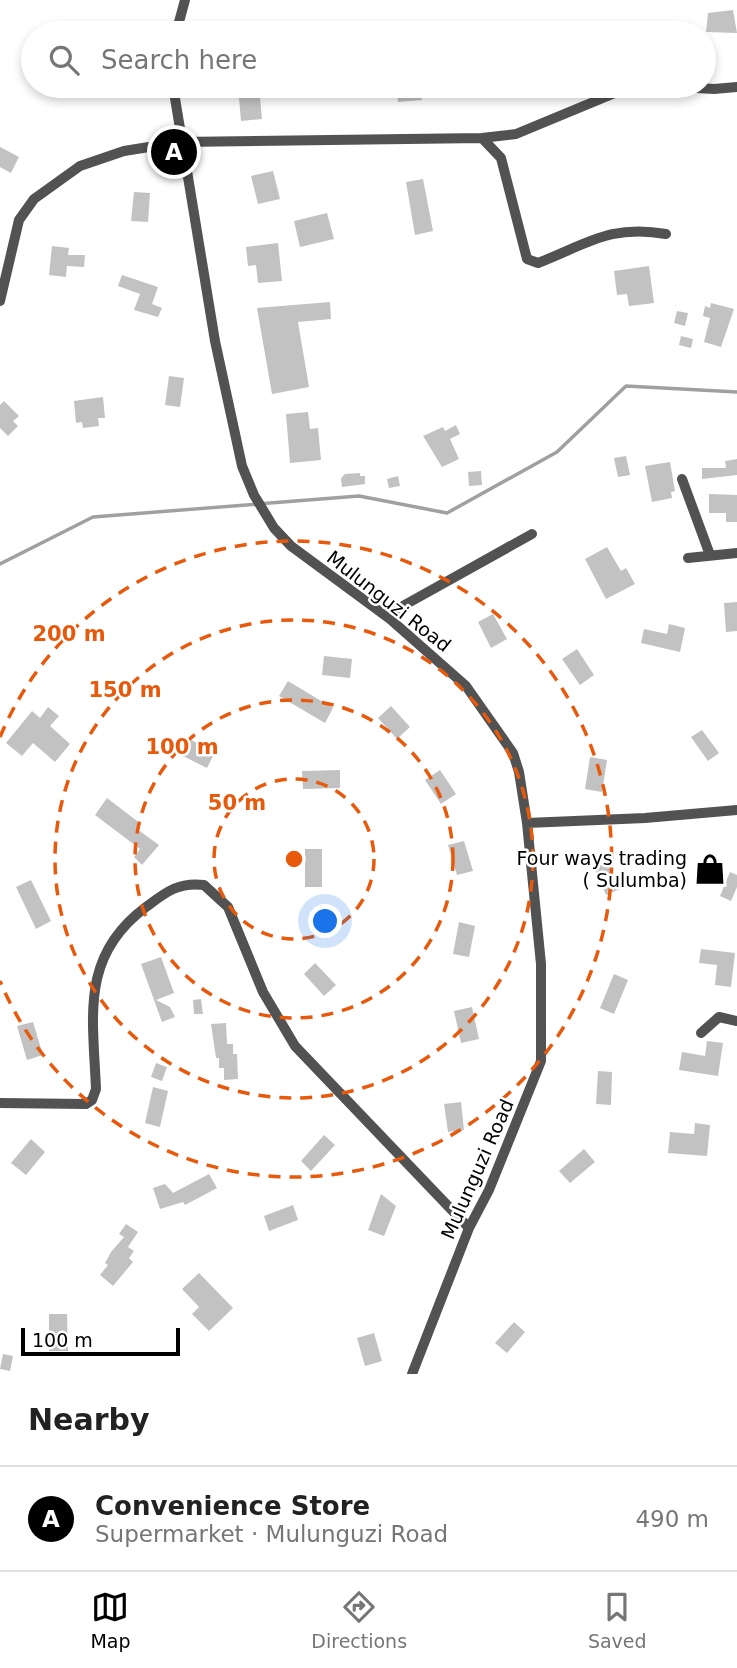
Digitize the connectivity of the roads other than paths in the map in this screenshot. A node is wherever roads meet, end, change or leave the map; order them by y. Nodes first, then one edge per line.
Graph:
1 (185, 0) edge
2 (179, 21) edge
3 (737, 87) edge
4 (716, 89) edge
5 (174, 98) edge
6 (603, 98) edge
7 (482, 138) junction
8 (180, 142) junction
9 (666, 234) dead end
10 (0, 301) edge
11 (682, 479) dead end
12 (532, 534) dead end
13 (737, 553) edge
14 (710, 555) junction
15 (688, 558) dead end
16 (390, 619) junction
17 (737, 810) edge
18 (527, 823) junction
19 (737, 1021) edge
20 (701, 1033) dead end
21 (0, 1102) edge
22 (469, 1228) junction
23 (412, 1374) edge

1 - 2 street
3 - 4 street
5 - 8 street, Mulunguzi Road
6 - 7 street
7 - 8 street
7 - 9 street
8 - 10 street
8 - 16 street, Mulunguzi Road
11 - 14 street
12 - 16 street
13 - 14 street
14 - 15 street
16 - 18 street, Mulunguzi Road
17 - 18 street
18 - 22 street, Mulunguzi Road
19 - 20 street
21 - 22 street
22 - 23 street, Mulunguzi Road

